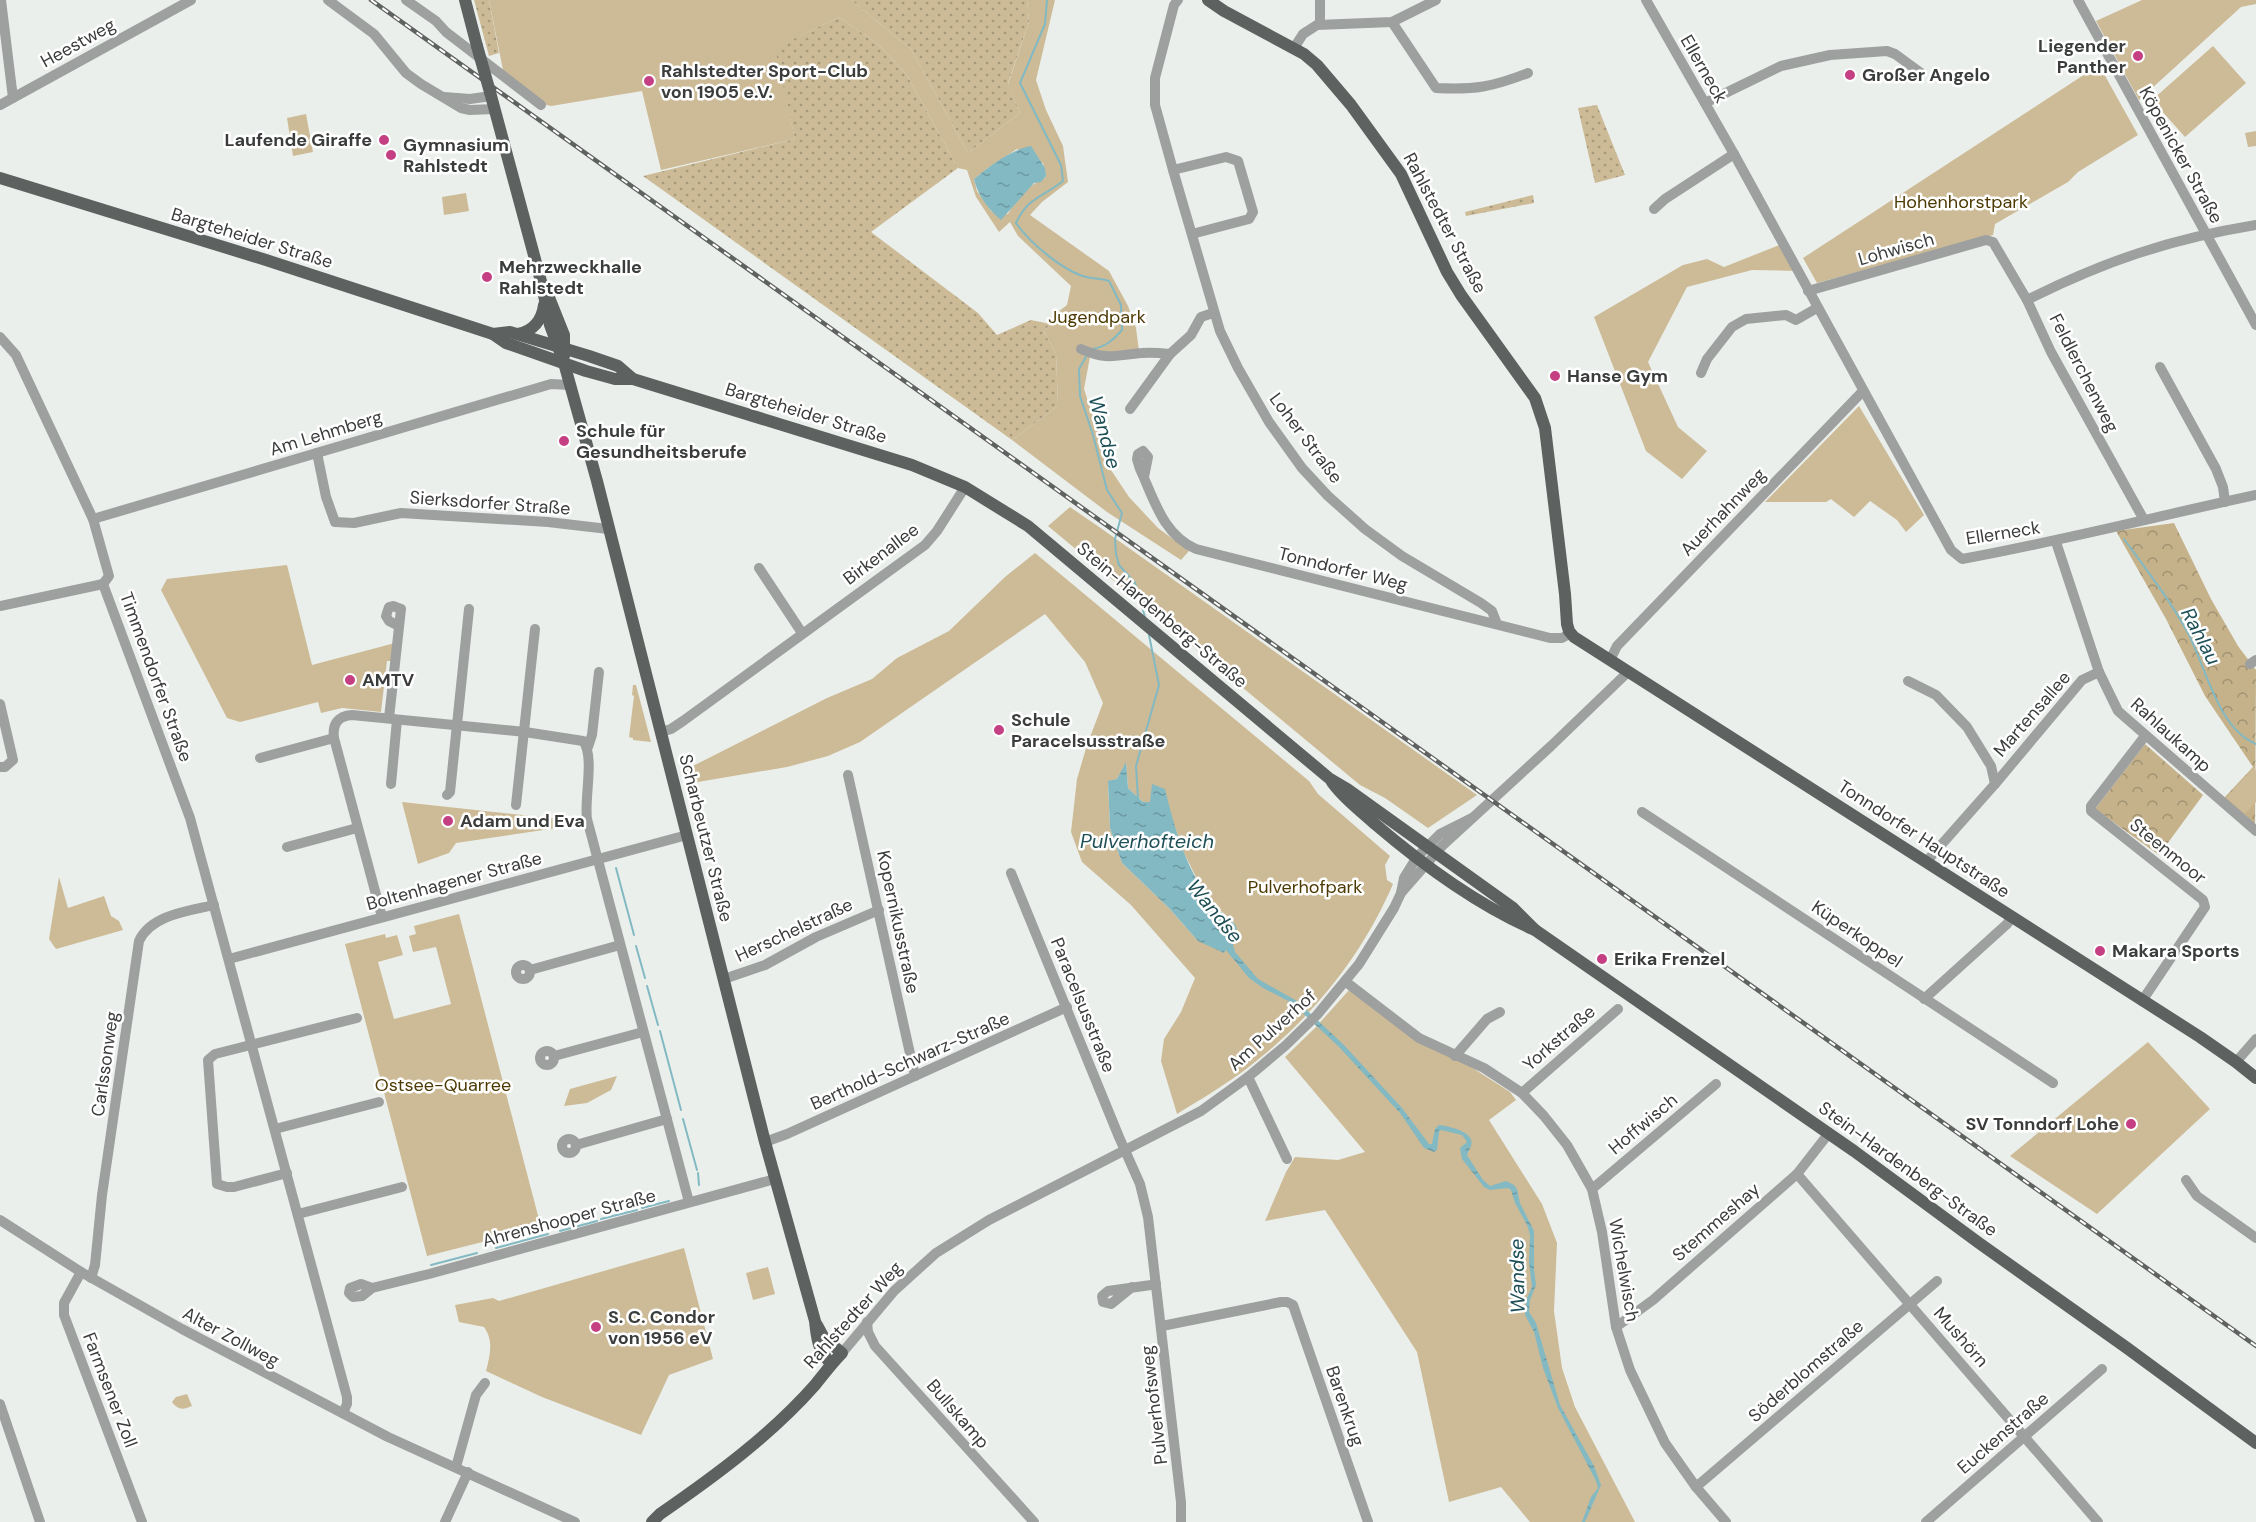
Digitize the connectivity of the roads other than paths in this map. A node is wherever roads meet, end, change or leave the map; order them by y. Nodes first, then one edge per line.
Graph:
1 (2, 0) edge
2 (191, 0) edge
3 (328, 0) edge
4 (406, 0) edge
5 (465, 0) edge
6 (1178, 0) edge
7 (1208, 0) edge
8 (1320, 0) edge
9 (1436, 0) edge
10 (1646, 0) edge
11 (2078, 0) edge
12 (1392, 22) junction
13 (1320, 24) junction
14 (1294, 48) junction
15 (1528, 73) dead end
16 (1921, 73) dead end
17 (491, 94) junction
18 (441, 97) junction
19 (13, 98) junction
20 (1705, 103) junction
21 (0, 105) edge
22 (541, 105) dead end
23 (495, 109) junction
24 (1734, 154) junction
25 (1173, 170) junction
26 (0, 178) edge
27 (1654, 209) dead end
28 (2256, 225) edge
29 (2205, 233) junction
30 (1192, 234) junction
31 (1993, 242) joint
32 (542, 285) junction
33 (1808, 291) junction
34 (2028, 300) junction
35 (544, 304) junction
36 (1817, 308) junction
37 (1214, 313) junction
38 (2256, 325) edge
39 (493, 334) junction
40 (517, 334) junction
41 (0, 337) edge
42 (561, 347) junction
43 (1081, 349) dead end
44 (1170, 354) junction
45 (564, 363) junction
46 (2160, 367) dead end
47 (1701, 373) dead end
48 (633, 379) junction
49 (570, 385) junction
50 (1863, 391) junction
51 (1130, 409) dead end
52 (317, 453) junction
53 (1144, 477) dead end
54 (965, 487) junction
55 (2256, 495) edge
56 (2225, 502) junction
57 (93, 519) junction
58 (2144, 520) junction
59 (608, 529) junction
60 (2056, 542) junction
61 (759, 568) dead end
62 (103, 584) junction
63 (0, 606) edge
64 (469, 609) dead end
65 (1497, 624) junction
66 (399, 626) dead end
67 (535, 629) dead end
68 (802, 633) junction
69 (1571, 633) junction
70 (1610, 660) junction
71 (599, 672) dead end
72 (1628, 672) junction
73 (2099, 672) junction
74 (1908, 681) dead end
75 (0, 704) edge
76 (393, 719) junction
77 (458, 725) junction
78 (525, 732) junction
79 (660, 732) junction
80 (2145, 736) junction
81 (334, 738) junction
82 (588, 747) junction
83 (260, 758) dead end
84 (3, 767) edge
85 (848, 775) dead end
86 (1330, 779) junction
87 (391, 784) dead end
88 (1995, 784) junction
89 (447, 795) dead end
90 (516, 805) dead end
91 (1642, 812) dead end
92 (357, 828) junction
93 (2256, 831) edge
94 (687, 836) junction
95 (287, 847) dead end
96 (1431, 850) junction
97 (597, 860) junction
98 (1422, 861) junction
99 (1926, 862) junction
100 (1011, 873) dead end
101 (214, 905) junction
102 (879, 910) junction
103 (382, 917) junction
104 (2012, 917) junction
105 (1535, 930) junction
106 (620, 945) junction
107 (229, 959) junction
108 (530, 970) dead end
109 (724, 979) junction
110 (1346, 982) junction
111 (1924, 999) junction
112 (2142, 1001) junction
113 (1067, 1007) junction
114 (1618, 1009) dead end
115 (1500, 1012) dead end
116 (357, 1018) dead end
117 (643, 1032) junction
118 (2256, 1039) edge
119 (252, 1044) junction
120 (554, 1056) dead end
121 (1455, 1056) junction
122 (2236, 1062) junction
123 (915, 1076) junction
124 (1248, 1077) junction
125 (2256, 1078) edge
126 (2053, 1083) dead end
127 (1716, 1084) dead end
128 (1522, 1093) junction
129 (379, 1102) dead end
130 (667, 1119) junction
131 (275, 1129) junction
132 (1829, 1133) junction
133 (765, 1142) junction
134 (576, 1144) dead end
135 (1125, 1150) junction
136 (1287, 1159) dead end
137 (287, 1173) junction
138 (1797, 1174) junction
139 (775, 1179) junction
140 (2186, 1180) dead end
141 (402, 1186) dead end
142 (1592, 1189) junction
143 (689, 1202) junction
144 (298, 1214) junction
145 (0, 1220) edge
146 (2256, 1238) edge
147 (81, 1272) junction
148 (92, 1278) junction
149 (1937, 1281) dead end
150 (1156, 1284) junction
151 (1132, 1287) dead end
152 (372, 1288) dead end
153 (1910, 1303) junction
154 (815, 1321) junction
155 (867, 1322) junction
156 (1162, 1326) junction
157 (1616, 1327) junction
158 (842, 1353) junction
159 (831, 1364) junction
160 (2102, 1369) dead end
161 (485, 1383) dead end
162 (0, 1404) edge
163 (343, 1413) junction
164 (2024, 1436) junction
165 (2256, 1443) edge
166 (456, 1467) junction
167 (468, 1472) junction
168 (1696, 1487) junction
169 (660, 1519) edge
170 (564, 1520) edge
171 (40, 1522) edge
172 (142, 1522) edge
173 (445, 1522) edge
174 (575, 1522) edge
175 (641, 1522) edge
176 (1034, 1522) edge
177 (1181, 1522) edge
178 (1368, 1522) edge
179 (1726, 1522) edge
180 (1926, 1522) edge
181 (2098, 1522) edge

1 - 19 street
2 - 19 street, Heestweg
3 - 18 street
4 - 22 street
5 - 17 main road, Scharbeutzer Straße, bridge
6 - 25 street, Loher Straße
7 - 14 main road, Rahlstedter Straße
8 - 13 street
9 - 12 street
10 - 20 street, Ellerneck
11 - 29 street, Köpenicker Straße
12 - 13 street
12 - 15 street
13 - 14 street
14 - 69 main road, Rahlstedter Straße
16 - 20 street
17 - 18 street
17 - 23 main road, Scharbeutzer Straße
18 - 23 street
19 - 21 street, Heestweg
20 - 24 street, Ellerneck
23 - 32 main road, Scharbeutzer Straße
24 - 27 street
24 - 33 street, Ellerneck
25 - 30 street, Loher Straße
25 - 30 street
26 - 39 main road, Bargteheider Straße
28 - 29 street
29 - 34 street
29 - 38 street, Köpenicker Straße
30 - 37 street, Loher Straße
31 - 33 street, Lohwisch
31 - 34 street, Feldlerchenweg
32 - 35 main road, Scharbeutzer Straße
32 - 42 main road, Scharbeutzer Straße
33 - 36 street, Ellerneck
34 - 58 street, Feldlerchenweg
35 - 40 main road
35 - 42 main road, Scharbeutzer Straße
36 - 47 street
36 - 50 street, Ellerneck
37 - 44 street
37 - 65 street, Loher Straße
39 - 40 main road, Bargteheider Straße
39 - 45 main road, Bargteheider Straße
40 - 42 main road, Bargteheider Straße
41 - 57 street, Timmendorfer Straße
42 - 45 main road, Scharbeutzer Straße
42 - 48 main road, Bargteheider Straße
43 - 44 street
44 - 51 street
45 - 48 main road, Bargteheider Straße
45 - 49 main road, Scharbeutzer Straße
46 - 56 street
48 - 54 main road, Bargteheider Straße
49 - 52 street, Am Lehmberg
49 - 59 main road, Scharbeutzer Straße
50 - 60 street, Ellerneck
50 - 70 street, Auerhahnweg
52 - 57 street, Am Lehmberg
52 - 59 street, Sierksdorfer Straße
53 - 65 street, Tonndorfer Weg
54 - 68 street, Birkenallee
54 - 86 main road, Stein-Hardenberg-Straße
55 - 56 street, Ellerneck
56 - 58 street, Ellerneck
57 - 62 street, Timmendorfer Straße
58 - 60 street, Ellerneck
59 - 79 main road, Scharbeutzer Straße
60 - 73 street, Rahlaukamp
61 - 68 street
62 - 63 street
62 - 101 street, Timmendorfer Straße
64 - 77 street
65 - 69 street, Tonndorfer Weg
66 - 76 street
67 - 78 street
68 - 79 street, Birkenallee
69 - 70 main road, Tonndorfer Hauptstraße
70 - 72 main road, Tonndorfer Hauptstraße
71 - 82 street
72 - 96 street, Am Pulverhof
72 - 99 main road, Tonndorfer Hauptstraße
73 - 80 street, Rahlaukamp
73 - 88 street, Martensallee
74 - 88 street, Martensallee
75 - 84 street
76 - 77 street
76 - 81 street
76 - 87 street
77 - 78 street
77 - 89 street
78 - 82 street
78 - 90 street
79 - 94 main road, Scharbeutzer Straße
80 - 93 street, Rahlaukamp
80 - 112 street, Steenmoor
81 - 83 street
81 - 92 street
82 - 97 street
85 - 102 street, Kopernikusstraße
86 - 96 main road, Stein-Hardenberg-Straße
86 - 98 main road, Stein-Hardenberg-Straße
88 - 99 street, Martensallee
91 - 111 street, Küperkoppel
92 - 95 street
92 - 103 street
94 - 97 street, Boltenhagener Straße
94 - 109 main road, Scharbeutzer Straße
96 - 98 street, Am Pulverhof
96 - 105 main road, Stein-Hardenberg-Straße
97 - 103 street, Boltenhagener Straße
97 - 106 street
98 - 105 main road, Stein-Hardenberg-Straße
98 - 110 street, Am Pulverhof
99 - 104 main road, Tonndorfer Hauptstraße
100 - 113 street, Paracelsusstraße
101 - 107 street, Timmendorfer Straße
101 - 148 street, Carlssonweg
102 - 109 street, Herschelstraße
102 - 123 street, Kopernikusstraße
103 - 107 street, Boltenhagener Straße
104 - 111 street
104 - 112 main road, Tonndorfer Hauptstraße
105 - 132 main road, Stein-Hardenberg-Straße
106 - 108 street
106 - 117 street
107 - 119 street, Timmendorfer Straße
109 - 133 main road, Scharbeutzer Straße
110 - 121 street, Wichelwisch
110 - 124 street, Am Pulverhof
111 - 126 street, Küperkoppel
112 - 122 main road, Tonndorfer Hauptstraße
113 - 123 street, Berthold-Schwarz-Straße
113 - 135 street, Paracelsusstraße
114 - 128 street, Yorkstraße
115 - 121 street
116 - 119 street
117 - 120 street
117 - 130 street
118 - 122 street
119 - 131 street, Timmendorfer Straße
119 - 137 street
121 - 128 street, Wichelwisch
122 - 125 main road, Tonndorfer Hauptstraße
123 - 133 street, Berthold-Schwarz-Straße
124 - 135 street, Am Pulverhof
124 - 136 street
127 - 142 street, Hoffwisch
128 - 142 street, Wichelwisch
129 - 131 street
130 - 134 street
130 - 143 street
131 - 137 street, Timmendorfer Straße
132 - 138 street, Stemmeshay
132 - 165 main road, Stein-Hardenberg-Straße
133 - 139 main road, Scharbeutzer Straße
135 - 150 street, Pulverhofsweg
135 - 155 street, Rahlstedter Weg
137 - 144 street, Timmendorfer Straße
138 - 153 street, Mushörn
138 - 157 street, Stemmeshay
139 - 143 street, Ahrenshooper Straße
139 - 154 main road, Scharbeutzer Straße
140 - 146 street
141 - 144 street
142 - 157 street, Wichelwisch
143 - 152 street, Ahrenshooper Straße
144 - 163 street, Timmendorfer Straße
145 - 147 street, Alter Zollweg
147 - 148 street, Alter Zollweg
147 - 172 street, Farmsener Zoll
148 - 163 street, Alter Zollweg
149 - 153 street, Söderblomstraße
150 - 151 street
150 - 156 street, Pulverhofsweg
153 - 164 street, Mushörn
153 - 168 street, Söderblomstraße
154 - 158 main road, Scharbeutzer Straße
154 - 159 main road, Scharbeutzer Straße
155 - 158 street, Rahlstedter Weg
155 - 176 street, Bullskamp
156 - 177 street, Pulverhofsweg
156 - 178 street, Barenkrug
157 - 168 street, Wichelwisch
158 - 159 main road, Rahlstedter Weg
159 - 169 main road, Rahlstedter Weg
160 - 164 street, Euckenstraße
161 - 166 street
162 - 171 street
163 - 166 street, Alter Zollweg
164 - 180 street, Euckenstraße
164 - 181 street, Mushörn
166 - 167 street, Alter Zollweg
167 - 170 street, Alter Zollweg
167 - 173 street
168 - 179 street, Wichelwisch
169 - 175 main road, Rahlstedter Weg
170 - 174 street, Alter Zollweg

